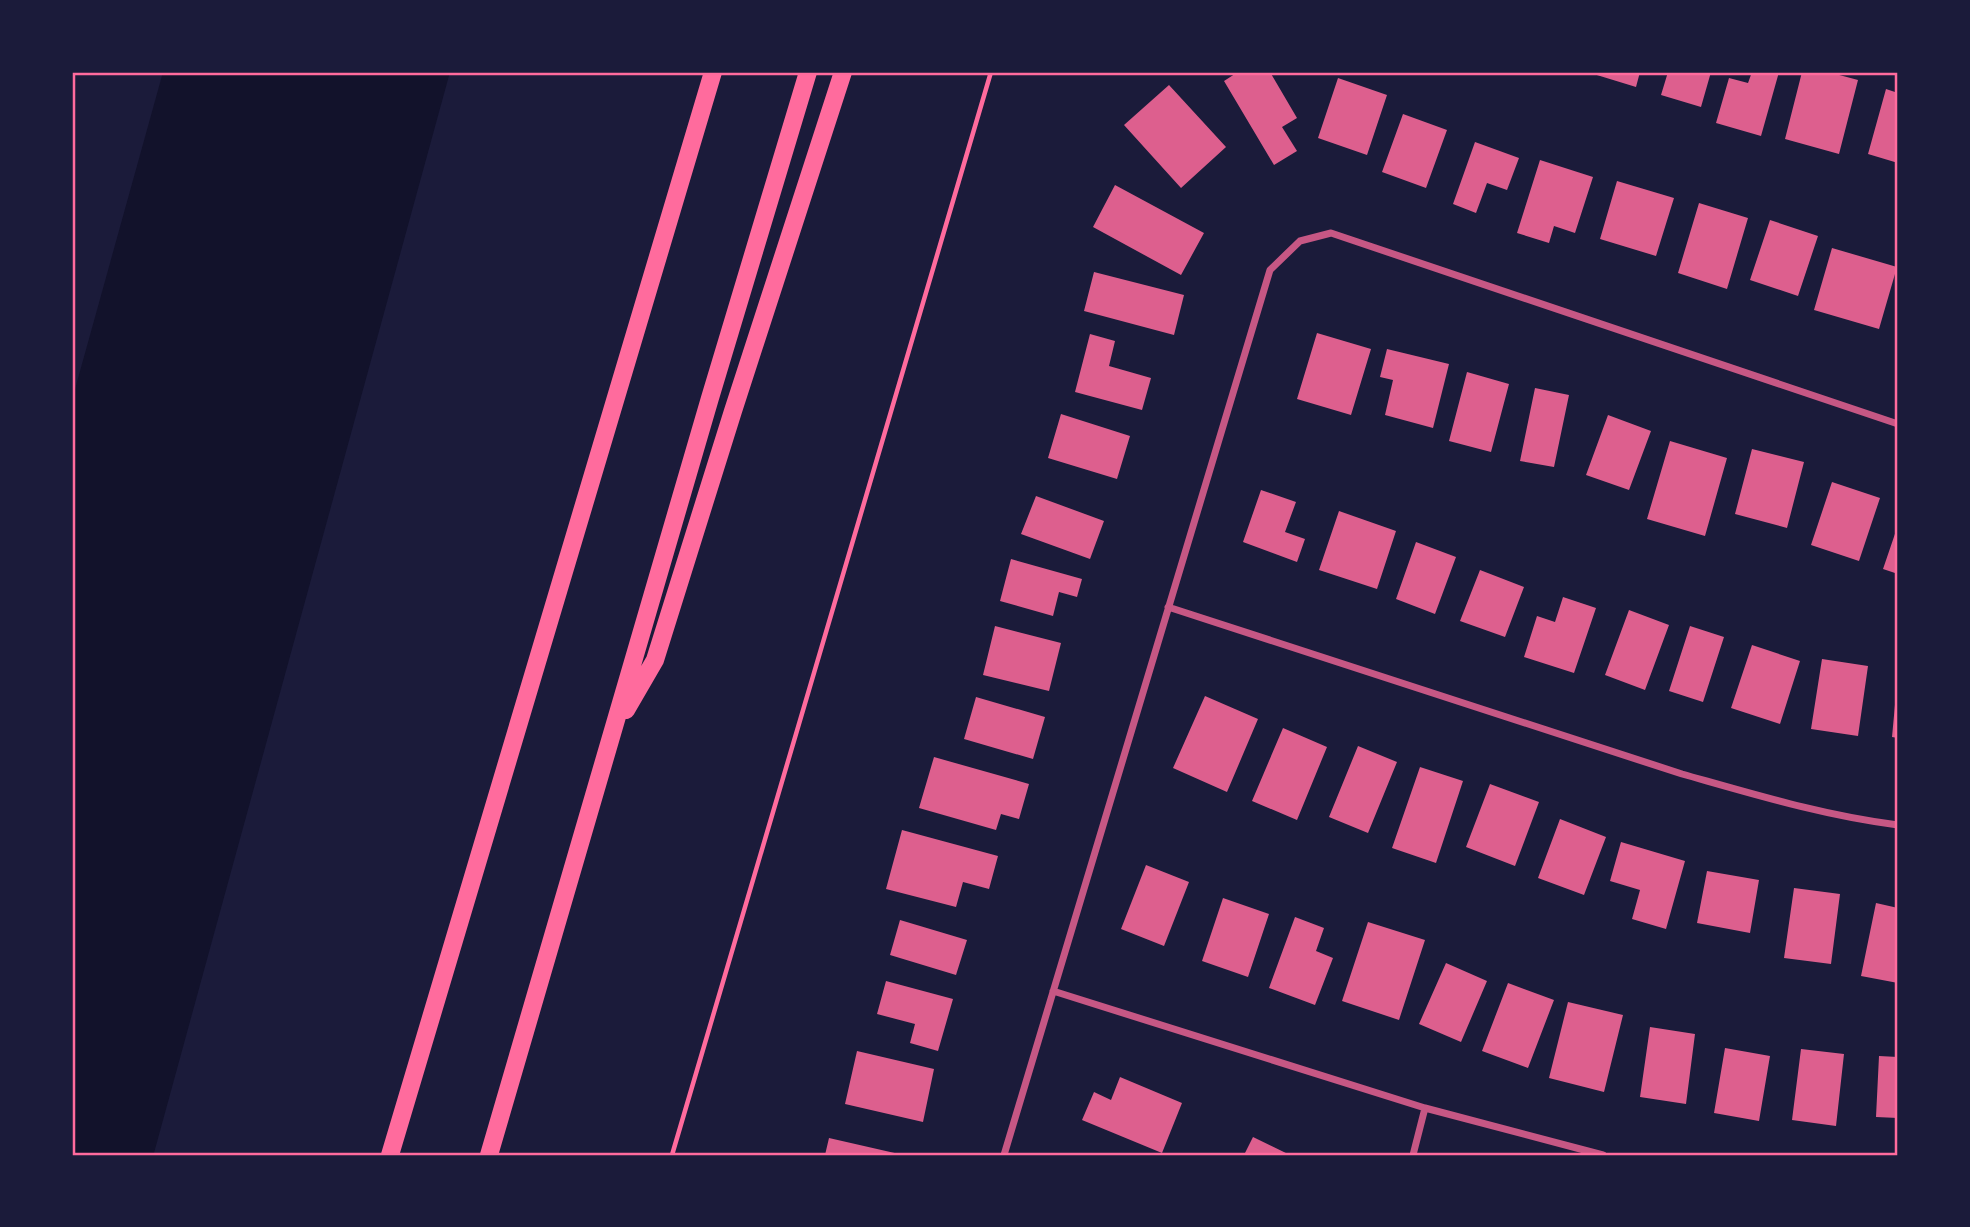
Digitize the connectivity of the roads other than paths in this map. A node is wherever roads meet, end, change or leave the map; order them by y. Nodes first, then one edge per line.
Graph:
1 (713, 72) edge
2 (808, 72) edge
3 (843, 72) edge
4 (1898, 424) edge
5 (1168, 607) junction
6 (612, 734) junction
7 (1898, 825) edge
8 (1053, 991) junction
9 (1425, 1108) junction
10 (390, 1155) edge
11 (489, 1155) edge
12 (1004, 1155) edge
13 (1413, 1155) edge
14 (1603, 1155) edge

1 - 10 main road
2 - 6 main road
3 - 6 main road
4 - 5 street
5 - 7 street
5 - 8 street
6 - 11 main road
8 - 9 street
8 - 12 street
9 - 13 street
9 - 14 street

